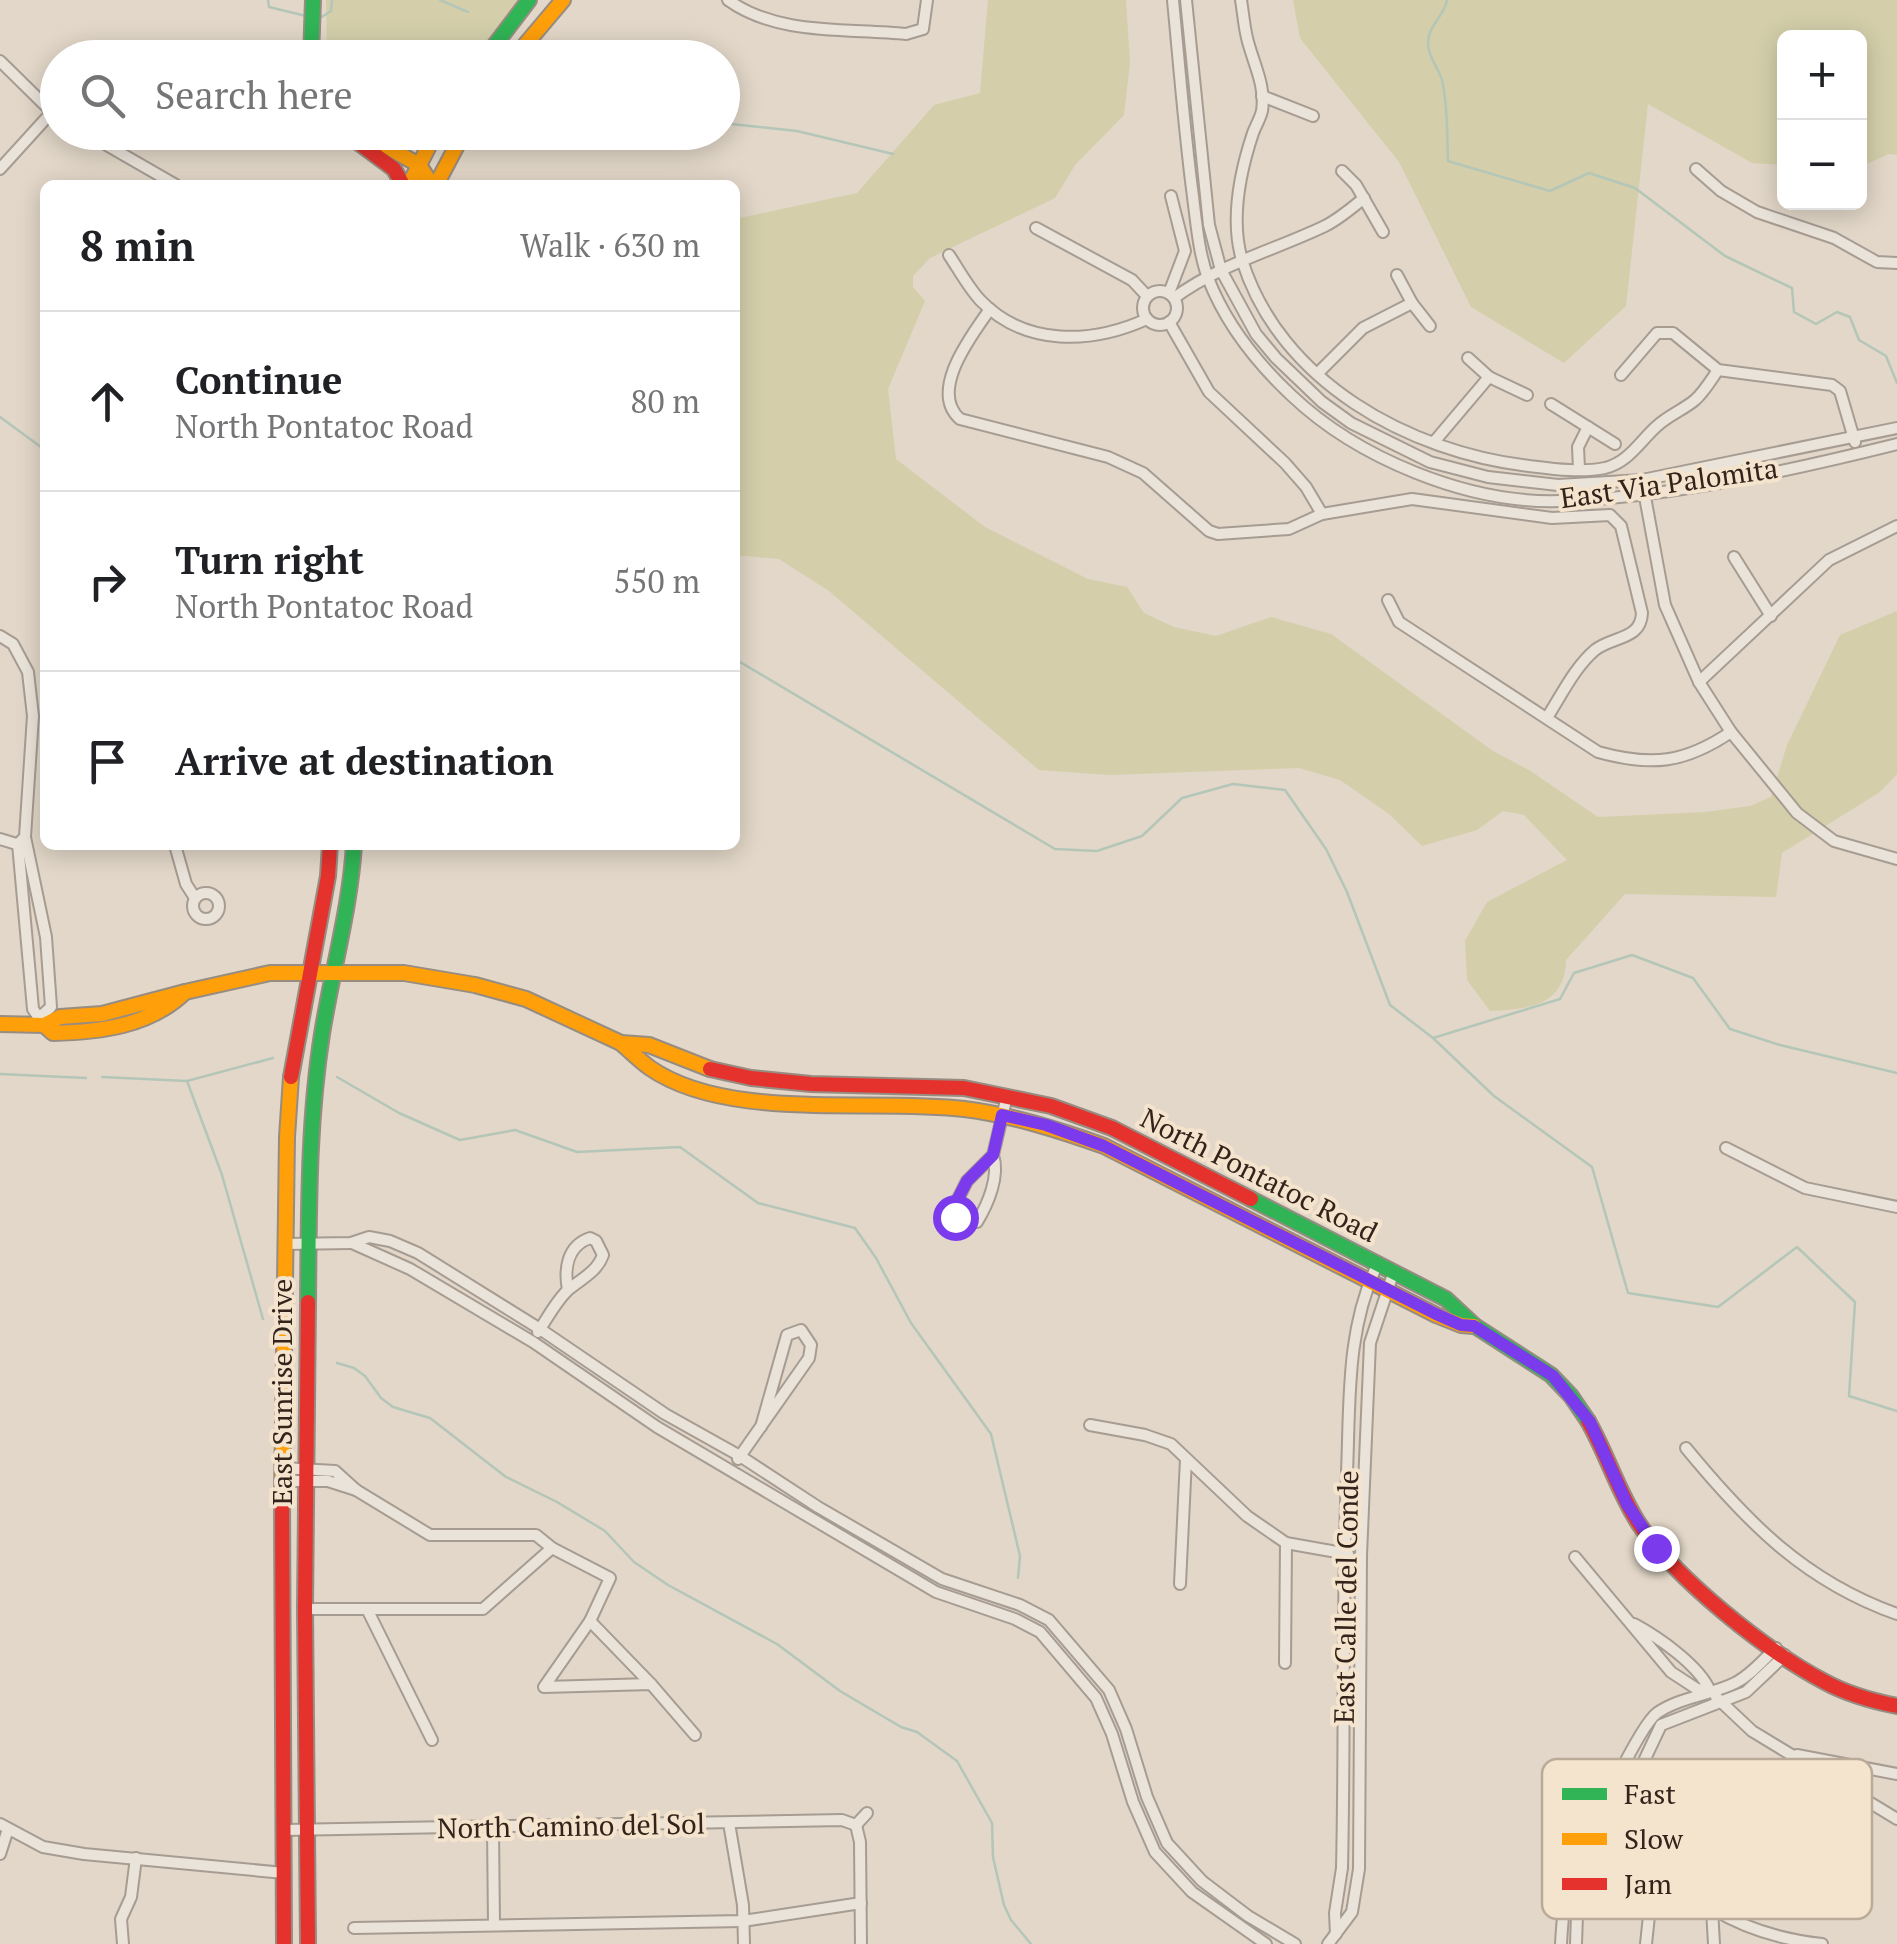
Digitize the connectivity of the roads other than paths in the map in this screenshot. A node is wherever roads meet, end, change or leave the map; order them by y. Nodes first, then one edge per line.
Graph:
1 (529, 0) edge
2 (563, 0) edge
3 (728, 0) edge
4 (927, 0) edge
5 (1173, 0) edge
6 (1186, 0) edge
7 (1241, 0) edge
8 (313, 7) edge
9 (311, 40) edge
10 (317, 40) edge
11 (499, 40) edge
12 (529, 40) edge
13 (0, 61) edge
14 (1262, 96) junction
15 (40, 102) edge
16 (1314, 116) dead end
17 (40, 130) edge
18 (115, 150) edge
19 (368, 150) edge
20 (392, 150) edge
21 (426, 150) edge
22 (454, 150) edge
23 (418, 165) junction
24 (1696, 169) dead end
25 (0, 170) edge
26 (1342, 171) dead end
27 (167, 180) edge
28 (402, 180) edge
29 (409, 180) edge
30 (430, 180) edge
31 (437, 180) edge
32 (1171, 196) dead end
33 (1364, 198) junction
34 (1036, 228) dead end
35 (1382, 232) dead end
36 (949, 255) dead end
37 (1242, 260) junction
38 (1897, 263) edge
39 (1220, 270) junction
40 (1398, 274) dead end
41 (1207, 276) junction
42 (1172, 295) junction
43 (1147, 296) junction
44 (1412, 303) junction
45 (990, 309) junction
46 (1146, 319) junction
47 (1169, 322) junction
48 (1430, 326) dead end
49 (1468, 358) dead end
50 (1718, 370) junction
51 (1318, 373) junction
52 (1621, 375) dead end
53 (1489, 377) junction
54 (1528, 395) dead end
55 (1551, 404) dead end
56 (1588, 428) junction
57 (1897, 428) edge
58 (1854, 437) junction
59 (1434, 442) junction
60 (1616, 444) dead end
61 (1897, 444) edge
62 (1858, 453) junction
63 (1578, 469) junction
64 (1642, 480) junction
65 (1645, 493) junction
66 (1322, 514) junction
67 (1897, 526) edge
68 (1734, 556) dead end
69 (1388, 600) dead end
70 (1771, 616) junction
71 (0, 636) edge
72 (1700, 682) junction
73 (1548, 716) junction
74 (1731, 732) junction
75 (30, 777) junction
76 (40, 778) edge
77 (0, 839) edge
78 (24, 843) junction
79 (176, 850) edge
80 (330, 850) edge
81 (353, 850) edge
82 (1897, 858) edge
83 (195, 898) dead end
84 (335, 973) junction
85 (310, 974) junction
86 (185, 992) junction
87 (131, 1008) junction
88 (41, 1022) junction
89 (0, 1024) edge
90 (88, 1033) junction
91 (621, 1043) junction
92 (1008, 1096) junction
93 (1002, 1115) junction
94 (1726, 1148) dead end
95 (993, 1155) junction
96 (1897, 1207) edge
97 (351, 1242) junction
98 (286, 1244) junction
99 (308, 1244) junction
100 (1378, 1263) junction
101 (1394, 1271) junction
102 (1369, 1281) junction
103 (1386, 1289) junction
104 (568, 1290) junction
105 (1474, 1326) junction
106 (540, 1329) junction
107 (533, 1342) junction
108 (1090, 1425) dead end
109 (761, 1428) junction
110 (1686, 1448) dead end
111 (740, 1456) junction
112 (1186, 1459) junction
113 (732, 1468) junction
114 (282, 1475) junction
115 (306, 1475) junction
116 (1286, 1544) junction
117 (552, 1548) junction
118 (1344, 1554) junction
119 (1360, 1554) junction
120 (1574, 1557) dead end
121 (1180, 1584) dead end
122 (305, 1609) junction
123 (368, 1609) junction
124 (1897, 1614) edge
125 (590, 1620) junction
126 (1780, 1651) junction
127 (1285, 1663) dead end
128 (651, 1684) junction
129 (1710, 1691) junction
130 (1720, 1701) junction
131 (1897, 1706) edge
132 (696, 1735) dead end
133 (1345, 1736) junction
134 (1360, 1736) junction
135 (432, 1740) dead end
136 (1786, 1753) junction
137 (1628, 1759) edge
138 (1645, 1759) edge
139 (1796, 1759) edge
140 (1818, 1759) edge
141 (1872, 1769) edge
142 (1897, 1774) edge
143 (1872, 1804) edge
144 (867, 1813) dead end
145 (1897, 1819) edge
146 (728, 1823) junction
147 (856, 1825) junction
148 (4, 1826) edge
149 (492, 1828) junction
150 (284, 1830) junction
151 (308, 1830) junction
152 (0, 1854) edge
153 (136, 1858) junction
154 (284, 1873) junction
155 (862, 1903) junction
156 (1562, 1919) edge
157 (1649, 1919) edge
158 (1713, 1919) edge
159 (1734, 1919) edge
160 (743, 1921) junction
161 (494, 1925) junction
162 (354, 1928) dead end
163 (1336, 1934) junction
164 (123, 1944) edge
165 (284, 1944) edge
166 (308, 1944) edge
167 (744, 1944) edge
168 (861, 1944) edge
169 (1266, 1944) edge
170 (1295, 1944) edge
171 (1328, 1944) edge
172 (1561, 1944) edge
173 (1646, 1944) edge
174 (1714, 1944) edge
175 (1822, 1944) edge

1 - 11 street
2 - 12 street
3 - 4 street
5 - 41 street, East Via Palomita
6 - 39 street, East Via Palomita
7 - 14 street
8 - 9 street
8 - 10 street
13 - 15 street
14 - 16 street
14 - 37 street
17 - 25 street
18 - 27 street
19 - 28 street
20 - 23 street
21 - 23 street
22 - 31 street
23 - 29 street
23 - 30 street
24 - 38 street
26 - 33 street
32 - 42 street
33 - 35 street
33 - 37 street
34 - 43 street
36 - 45 street
37 - 39 street
37 - 51 street
39 - 41 street
39 - 64 street, East Via Palomita
40 - 44 street
41 - 42 street
41 - 65 street, East Via Palomita
42 - 43 street
42 - 47 street
43 - 46 street
44 - 48 street
44 - 51 street
45 - 46 street
45 - 66 street
46 - 47 street
47 - 66 street
49 - 53 street
50 - 52 street
50 - 58 street
50 - 63 street
51 - 59 street
53 - 54 street
53 - 59 street
55 - 56 street
56 - 60 street
56 - 63 street
57 - 58 street, East Via Palomita
58 - 62 street
58 - 64 street, East Via Palomita
59 - 63 street
61 - 62 street, East Via Palomita
62 - 65 street, East Via Palomita
64 - 65 street
65 - 72 street
66 - 73 street
67 - 70 street
68 - 70 street
69 - 73 street
70 - 72 street
71 - 75 street
72 - 74 street
73 - 74 street
74 - 82 street
75 - 76 street
75 - 78 street
77 - 78 street
78 - 88 street
78 - 88 street
79 - 83 street
80 - 85 street, East Sunrise Drive
81 - 84 street, East Sunrise Drive
84 - 85 street, North Pontatoc Road
84 - 91 street, North Pontatoc Road
84 - 99 street, East Sunrise Drive
85 - 86 street, North Pontatoc Road
85 - 98 street, East Sunrise Drive
86 - 87 street, North Pontatoc Road
86 - 90 street, North Pontatoc Road
87 - 88 street, North Pontatoc Road
87 - 90 street
88 - 89 street, North Pontatoc Road
88 - 90 street, North Pontatoc Road
91 - 92 street, North Pontatoc Road
91 - 93 street, North Pontatoc Road
92 - 93 street
92 - 100 street, North Pontatoc Road
93 - 95 street
93 - 102 street, North Pontatoc Road
94 - 96 street
95 - 95 street
97 - 99 street
97 - 106 street
97 - 107 street
98 - 99 street
98 - 114 street, East Sunrise Drive
99 - 115 street, East Sunrise Drive
100 - 101 street, North Pontatoc Road
100 - 102 street, East Calle del Conde
101 - 103 street, East Calle del Conde
101 - 105 street, North Pontatoc Road
102 - 103 street, North Pontatoc Road
102 - 118 street, East Calle del Conde
103 - 105 street, North Pontatoc Road
103 - 119 street, East Calle del Conde
104 - 104 street
104 - 106 street
105 - 126 street, North Pontatoc Road
106 - 107 street
106 - 111 street
107 - 113 street
108 - 112 street
109 - 109 street
109 - 111 street
110 - 124 street
111 - 113 street
111 - 170 street
112 - 116 street
112 - 121 street
113 - 169 street
114 - 115 street
114 - 150 street, East Sunrise Drive
115 - 117 street
115 - 122 street, East Sunrise Drive
116 - 118 street
116 - 127 street
117 - 123 street
117 - 125 street
118 - 119 street
118 - 133 street, East Calle del Conde
119 - 134 street, East Calle del Conde
120 - 129 street
122 - 123 street
122 - 151 street, East Sunrise Drive
123 - 135 street
125 - 128 street
125 - 128 street
126 - 129 street
126 - 130 street
126 - 131 street, North Pontatoc Road
128 - 132 street
129 - 130 street
129 - 137 street
130 - 136 street
130 - 138 street
133 - 134 street
133 - 163 street, East Calle del Conde
134 - 163 street, East Calle del Conde
136 - 139 street
136 - 140 street
141 - 142 street
143 - 145 street
144 - 147 street
146 - 147 street, North Camino del Sol
146 - 149 street, North Camino del Sol
146 - 160 street
147 - 155 street
148 - 152 street
148 - 153 street
149 - 151 street, North Camino del Sol
149 - 161 street
150 - 151 street, North Camino del Sol
150 - 154 street, East Sunrise Drive
151 - 166 street, East Sunrise Drive
153 - 154 street
153 - 164 street
154 - 165 street, East Sunrise Drive
155 - 160 street
155 - 168 street
156 - 172 street
157 - 173 street
158 - 174 street
159 - 175 street
160 - 161 street
160 - 167 street
161 - 162 street
163 - 171 street, East Calle del Conde

